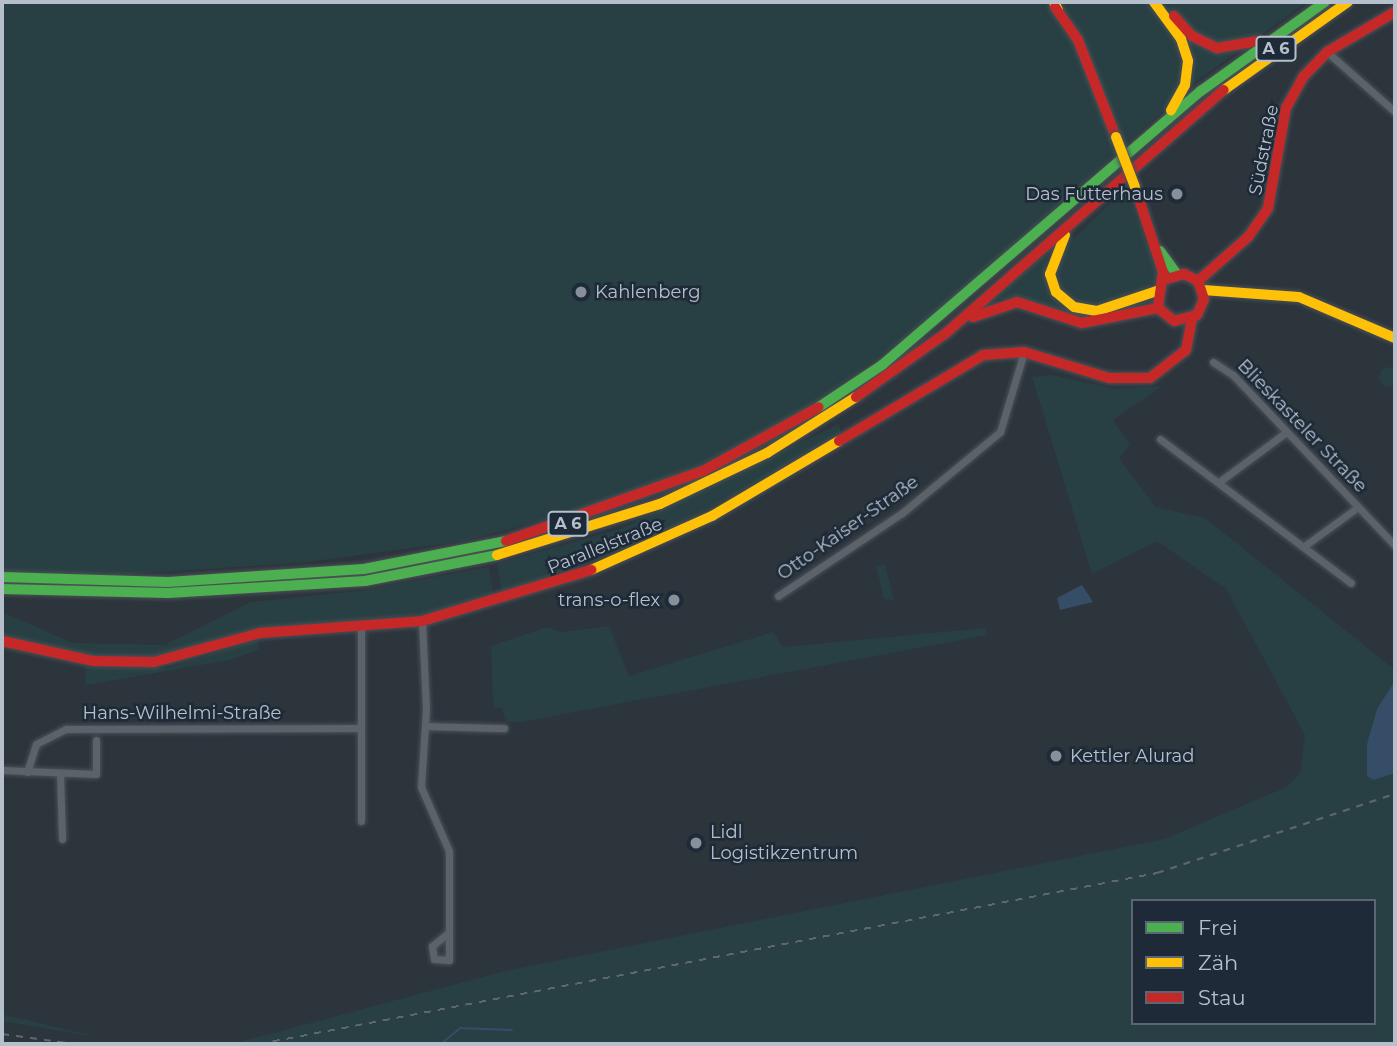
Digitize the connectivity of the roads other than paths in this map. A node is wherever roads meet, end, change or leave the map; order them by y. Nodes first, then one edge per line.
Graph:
1 (1154, 2) edge
2 (1163, 2) edge
3 (1325, 2) edge
4 (1348, 2) edge
5 (1054, 4) edge
6 (1395, 12) edge
7 (1275, 34) junction
8 (1327, 52) junction
9 (1395, 112) edge
10 (1157, 128) junction
11 (1098, 199) junction
12 (1149, 228) junction
13 (1177, 274) junction
14 (1163, 280) junction
15 (1198, 283) junction
16 (1157, 291) junction
17 (1261, 291) junction
18 (1204, 303) junction
19 (1158, 308) junction
20 (1344, 312) junction
21 (1192, 318) junction
22 (1180, 322) junction
23 (946, 333) junction
24 (1395, 338) edge
25 (1395, 344) edge
26 (1024, 352) junction
27 (1213, 362) dead end
28 (1175, 363) junction
29 (1286, 433) junction
30 (1160, 439) dead end
31 (1219, 482) junction
32 (1358, 507) junction
33 (1303, 547) junction
34 (1395, 547) edge
35 (2, 577) edge
36 (1351, 583) dead end
37 (2, 589) edge
38 (778, 596) dead end
39 (422, 621) junction
40 (361, 625) junction
41 (2, 641) edge
42 (425, 726) junction
43 (361, 728) junction
44 (504, 728) dead end
45 (96, 740) dead end
46 (2, 770) edge
47 (27, 772) junction
48 (60, 774) junction
49 (362, 821) dead end
50 (62, 839) dead end
51 (448, 933) dead end

1 - 10 main road
2 - 7 main road
3 - 7 main road, A 6
4 - 11 main road, A 6
5 - 12 main road, bridge
6 - 8 main road, Südstraße
7 - 10 main road, A 6
8 - 9 street
8 - 15 main road, Südstraße
10 - 35 main road, A 6
11 - 16 main road
11 - 23 main road, A 6
12 - 13 main road
12 - 14 main road
13 - 14 main road
13 - 15 main road
14 - 16 main road
15 - 17 main road
15 - 18 main road
16 - 19 main road
17 - 18 main road
17 - 20 main road
18 - 21 main road
19 - 22 main road
19 - 23 main road
20 - 24 main road
20 - 25 main road
21 - 22 main road
21 - 28 main road
22 - 28 main road
23 - 37 main road, A 6
26 - 28 main road, Parallelstraße
26 - 38 street, Otto-Kaiser-Straße
26 - 39 main road, Parallelstraße
27 - 29 street, Blieskasteler Straße
29 - 31 street
29 - 32 street, Blieskasteler Straße
30 - 31 street
31 - 33 street
32 - 33 street
32 - 34 street, Blieskasteler Straße
33 - 36 street
39 - 40 main road, Parallelstraße
39 - 42 street
40 - 41 main road, Parallelstraße
40 - 43 street
42 - 44 street
42 - 51 street
43 - 47 street, Hans-Wilhelmi-Straße
43 - 49 street
45 - 48 street
46 - 47 street
47 - 48 street
48 - 50 street

